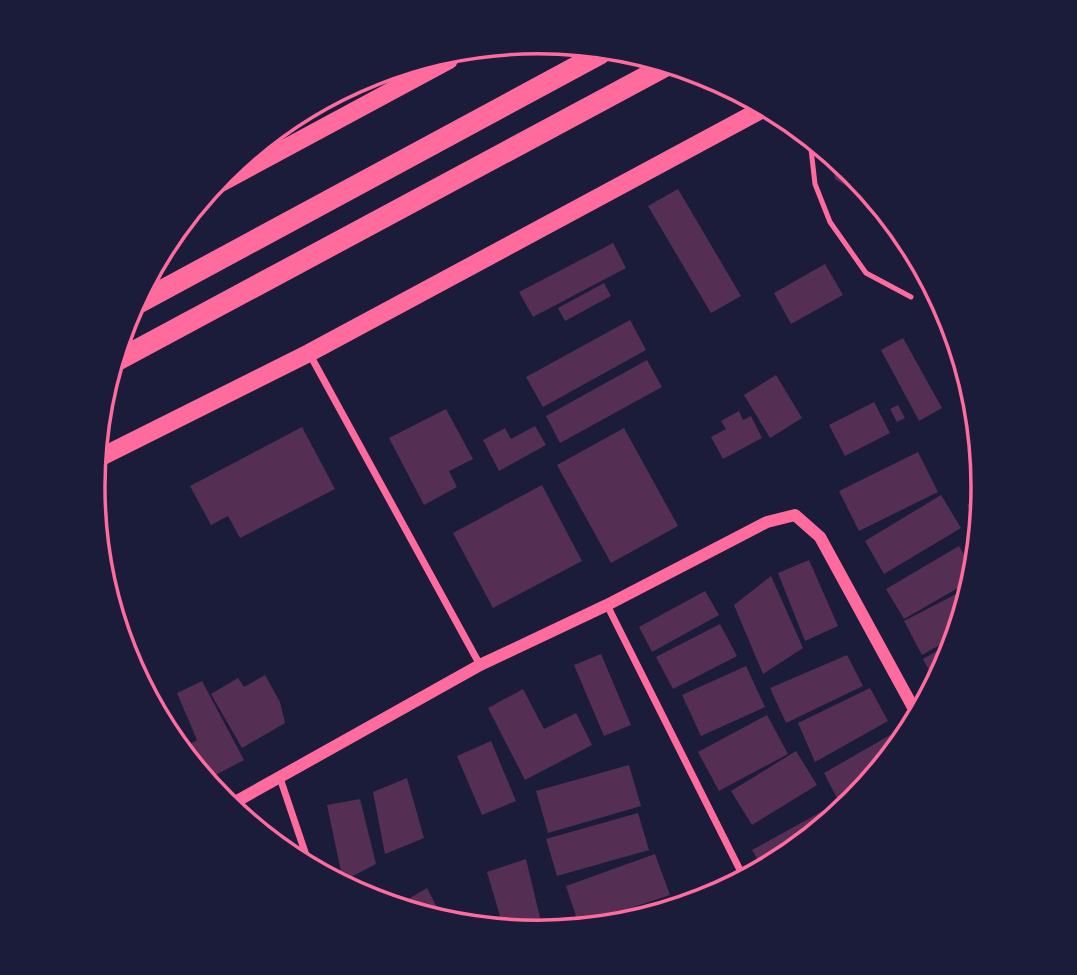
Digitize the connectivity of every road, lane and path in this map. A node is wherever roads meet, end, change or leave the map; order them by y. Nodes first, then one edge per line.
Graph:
1 (593, 58) edge
2 (436, 67) edge
3 (657, 71) edge
4 (756, 113) edge
5 (811, 152) edge
6 (243, 171) edge
7 (149, 297) edge
8 (911, 297) dead end
9 (309, 353) junction
10 (126, 356) edge
11 (107, 454) edge
12 (607, 605) junction
13 (480, 665) junction
14 (912, 706) edge
15 (281, 778) junction
16 (239, 800) edge
17 (305, 853) edge
18 (740, 871) edge

1 - 7 highway
2 - 6 main road
3 - 10 highway
4 - 9 main road
5 - 8 lane
9 - 11 main road
9 - 13 street
12 - 13 street
12 - 14 street
12 - 18 street
13 - 15 street
15 - 16 street
15 - 17 street

